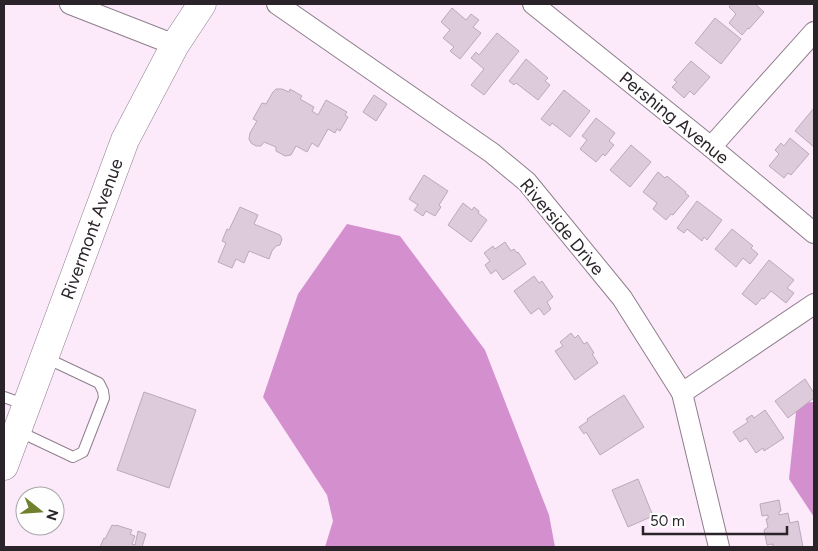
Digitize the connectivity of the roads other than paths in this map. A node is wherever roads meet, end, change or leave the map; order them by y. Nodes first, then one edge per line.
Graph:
1 (70, 4) edge
2 (202, 4) edge
3 (277, 4) edge
4 (533, 4) edge
5 (814, 32) edge
6 (175, 45) junction
7 (711, 147) junction
8 (814, 233) edge
9 (814, 304) edge
10 (44, 357) junction
11 (682, 393) junction
12 (15, 401) edge
13 (17, 431) junction
14 (4, 466) edge
15 (719, 547) edge

1 - 6 street
2 - 6 main road, Rivermont Avenue
3 - 11 street, Riverside Drive
4 - 7 street, Pershing Avenue
5 - 7 street
6 - 10 main road, Rivermont Avenue
7 - 8 street, Pershing Avenue
9 - 11 street
10 - 12 main road, Rivermont Avenue
10 - 13 lane
11 - 15 street, Riverside Drive
12 - 13 main road, Rivermont Avenue
13 - 14 main road, Rivermont Avenue

